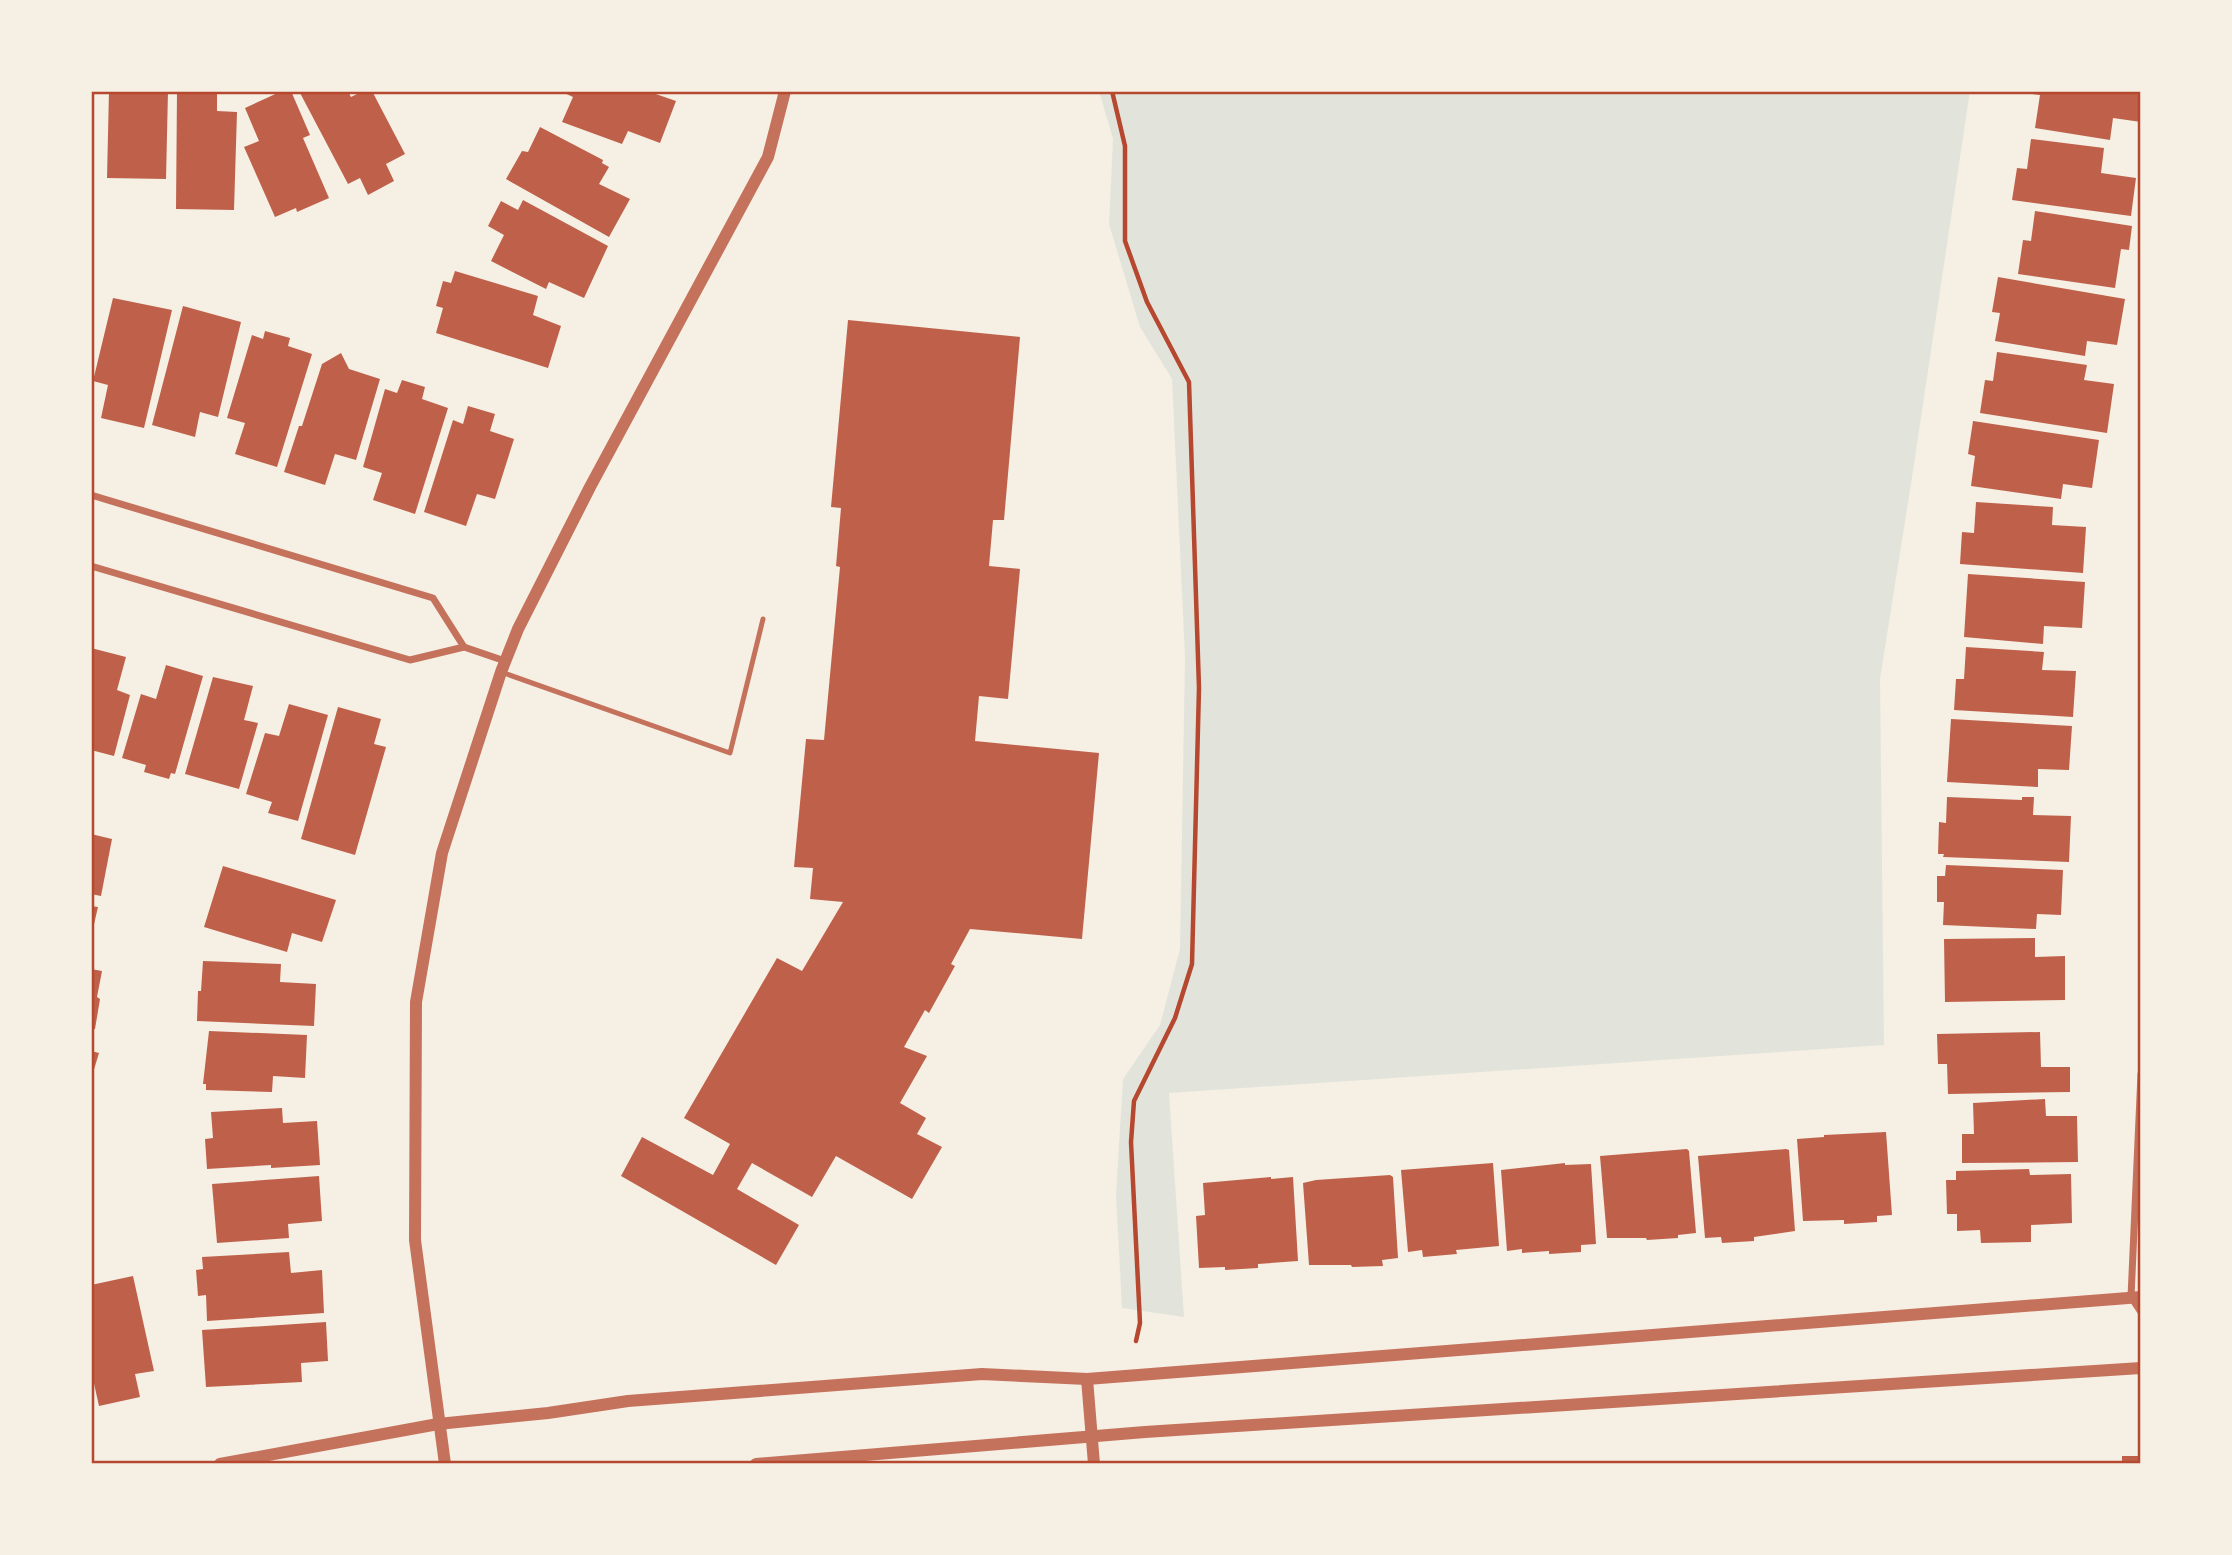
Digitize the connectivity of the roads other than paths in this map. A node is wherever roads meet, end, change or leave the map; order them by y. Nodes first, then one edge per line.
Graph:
1 (785, 91) edge
2 (91, 495) edge
3 (91, 566) edge
4 (763, 619) dead end
5 (464, 647) junction
6 (503, 667) junction
7 (2141, 1074) edge
8 (2136, 1297) edge
9 (2141, 1312) edge
10 (2141, 1368) edge
11 (1087, 1379) junction
12 (438, 1424) junction
13 (1092, 1437) junction
14 (220, 1464) edge
15 (445, 1464) edge
16 (756, 1464) edge
17 (1094, 1464) edge

1 - 6 street
2 - 5 street
3 - 5 street
4 - 6 lane
5 - 6 street
6 - 12 street
7 - 8 street
8 - 9 street
8 - 11 street
10 - 13 street
11 - 12 street
11 - 13 street
12 - 14 street
12 - 15 street
13 - 16 street
13 - 17 street

